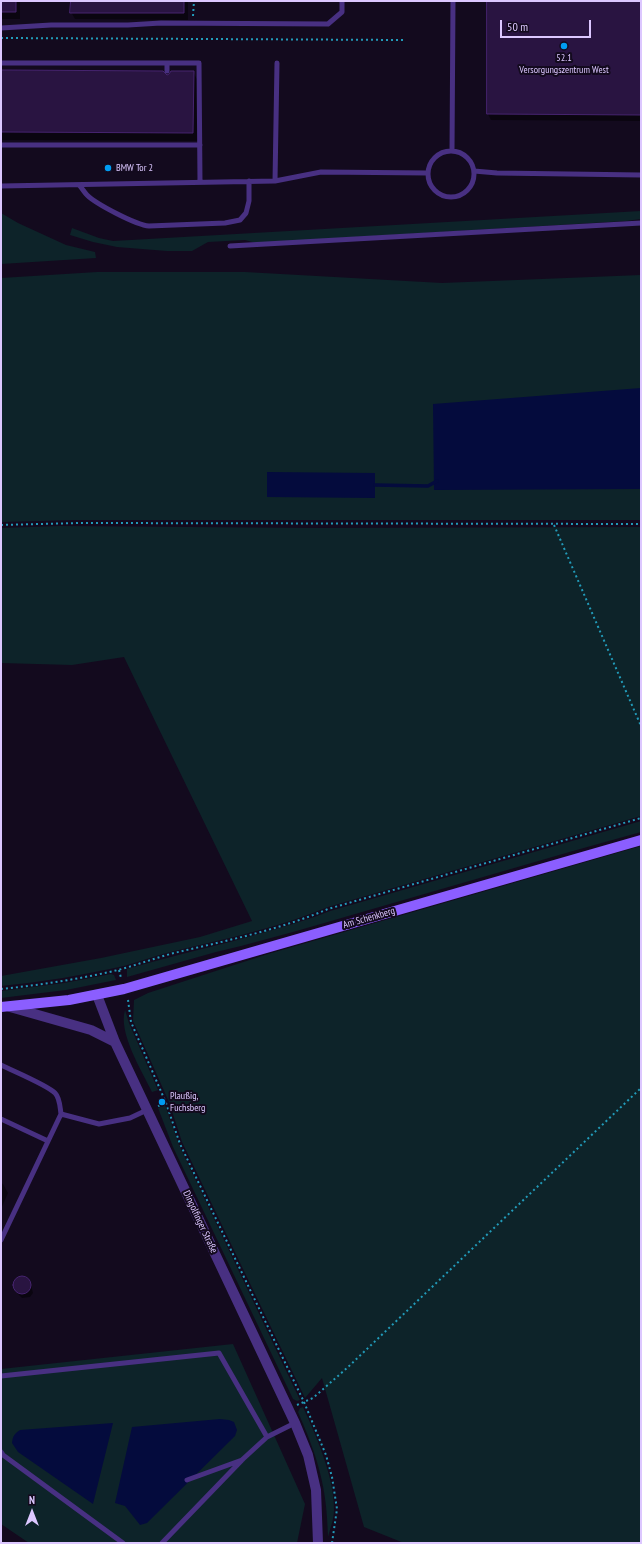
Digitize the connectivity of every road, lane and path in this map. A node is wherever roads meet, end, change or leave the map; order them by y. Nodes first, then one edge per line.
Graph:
1 (194, 1) edge
2 (342, 1) edge
3 (452, 1) edge
4 (193, 23) junction
5 (1, 28) edge
6 (1, 38) edge
7 (406, 40) dead end
8 (1, 63) edge
9 (7, 63) junction
10 (167, 63) junction
11 (277, 63) dead end
12 (7, 70) dead end
13 (167, 71) dead end
14 (1, 145) edge
15 (200, 145) junction
16 (452, 151) junction
17 (474, 171) junction
18 (428, 173) junction
19 (641, 175) edge
20 (249, 181) junction
21 (275, 181) junction
22 (200, 182) junction
23 (79, 185) junction
24 (1, 186) edge
25 (641, 223) edge
26 (230, 246) dead end
27 (641, 524) edge
28 (1, 525) edge
29 (554, 525) junction
30 (641, 726) edge
31 (641, 818) edge
32 (641, 840) edge
33 (119, 970) junction
34 (1, 989) edge
35 (124, 989) junction
36 (97, 996) junction
37 (5, 1007) edge
38 (115, 1042) junction
39 (1, 1065) edge
40 (641, 1088) edge
41 (147, 1110) junction
42 (62, 1114) junction
43 (1, 1119) edge
44 (48, 1141) junction
45 (1, 1240) edge
46 (1, 1376) edge
47 (304, 1402) junction
48 (288, 1409) junction
49 (295, 1423) junction
50 (267, 1438) junction
51 (1, 1452) edge
52 (243, 1460) junction
53 (187, 1480) dead end
54 (124, 1543) edge
55 (162, 1543) edge
56 (318, 1543) edge
57 (332, 1543) edge

1 - 4 path
2 - 4 lane
3 - 16 lane
4 - 5 lane
6 - 7 path
8 - 9 lane
9 - 10 lane
9 - 12 lane
10 - 13 lane
10 - 15 lane
11 - 21 lane
14 - 15 lane
15 - 22 lane
16 - 17 lane
16 - 18 lane
17 - 18 lane
17 - 19 lane
18 - 21 lane
20 - 21 lane
20 - 22 lane
20 - 23 lane
22 - 23 lane
23 - 24 lane
25 - 26 lane
27 - 29 path
28 - 29 path
29 - 30 path
31 - 33 path
32 - 35 main road, Am Schenkberg
33 - 34 path
33 - 35 path
35 - 36 main road, Am Schenkberg
35 - 47 path
36 - 37 main road
36 - 38 street, Dingolfinger Straße
37 - 38 street
38 - 41 street, Dingolfinger Straße
39 - 42 lane
40 - 47 path
41 - 42 lane
41 - 48 street, Dingolfinger Straße
42 - 44 lane
43 - 44 lane
44 - 45 lane
46 - 50 lane
47 - 48 path
47 - 57 path
48 - 49 street, Dingolfinger Straße
49 - 50 lane
49 - 56 street, Dingolfinger Straße
50 - 52 lane
51 - 54 lane
52 - 53 lane
52 - 55 lane

